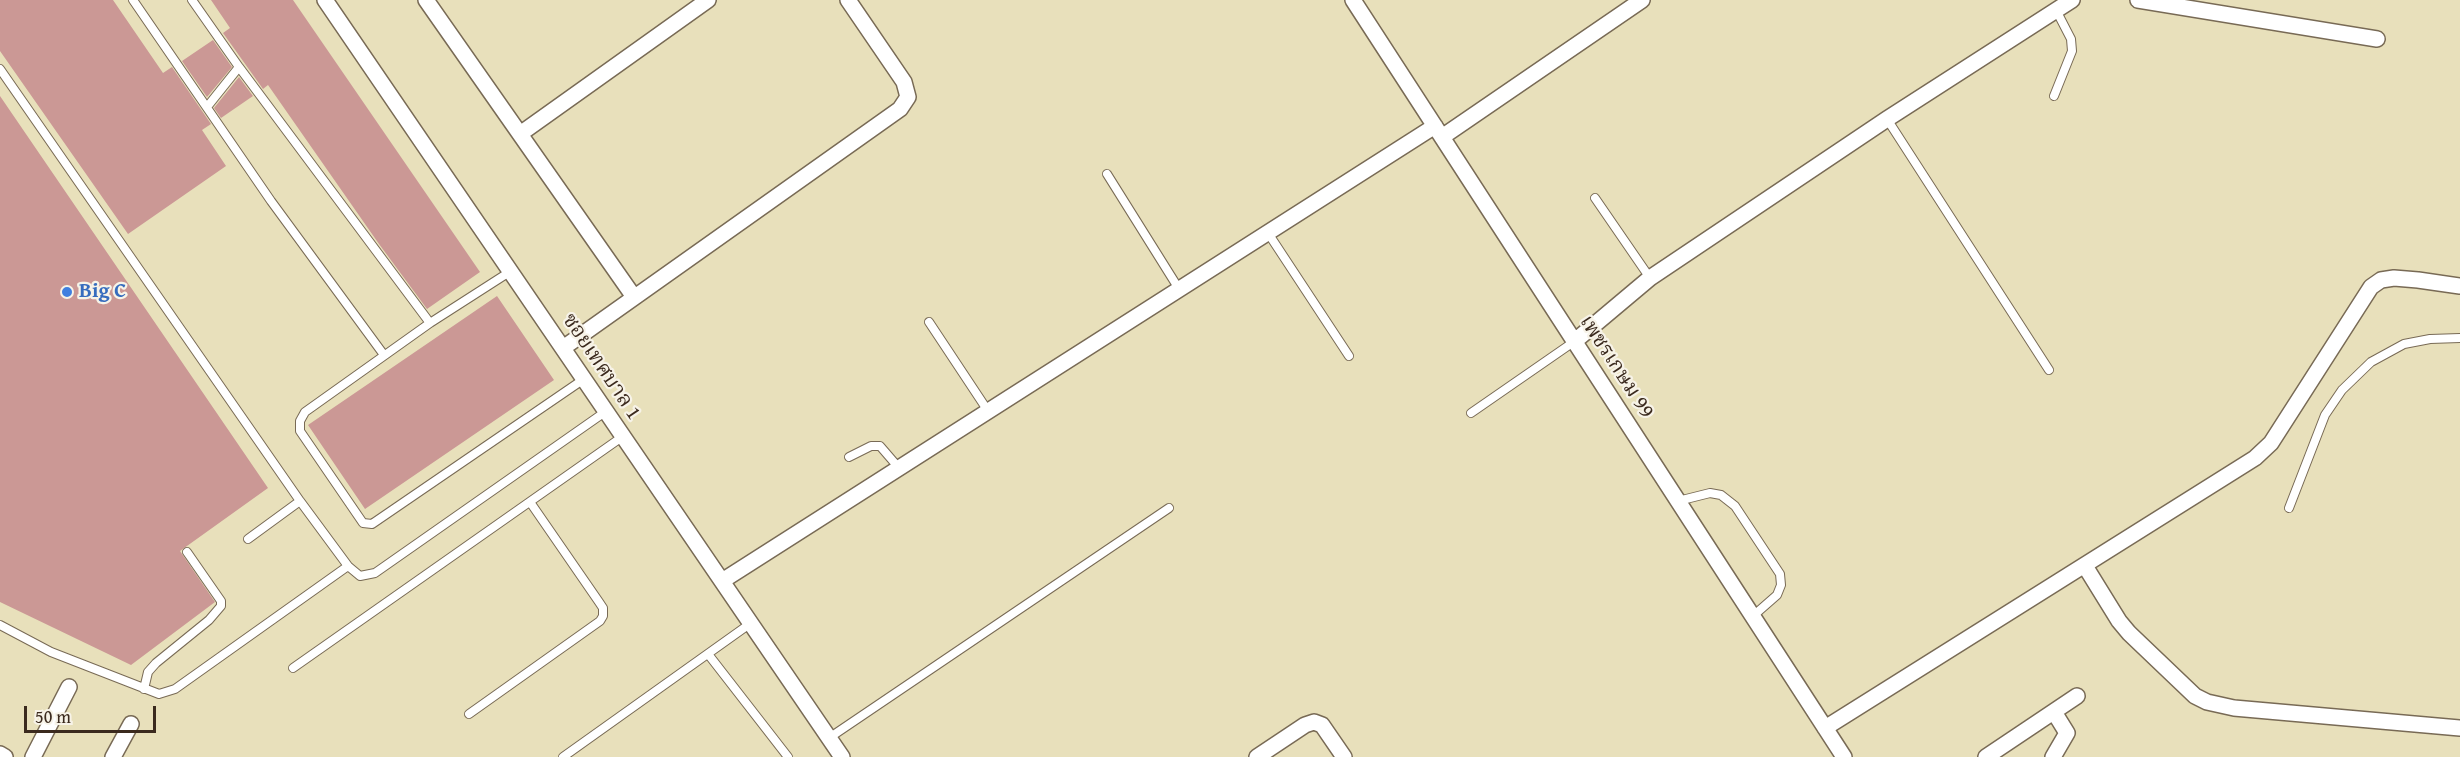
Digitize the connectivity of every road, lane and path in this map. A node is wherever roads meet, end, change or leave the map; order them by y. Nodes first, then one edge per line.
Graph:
1 (133, 0) edge
2 (192, 0) edge
3 (325, 0) edge
4 (426, 0) edge
5 (708, 0) edge
6 (848, 0) edge
7 (1353, 0) edge
8 (1642, 0) edge
9 (2072, 0) edge
10 (2138, 0) edge
11 (2055, 9) junction
12 (2377, 39) dead end
13 (239, 67) junction
14 (0, 69) edge
15 (2054, 96) dead end
16 (207, 107) junction
17 (1887, 119) junction
18 (1439, 131) junction
19 (520, 134) junction
20 (1107, 174) dead end
21 (1595, 198) dead end
22 (1268, 233) junction
23 (511, 271) junction
24 (1650, 278) junction
25 (2460, 286) edge
26 (1179, 289) junction
27 (634, 297) junction
28 (929, 322) dead end
29 (430, 323) junction
30 (2460, 338) edge
31 (1575, 341) junction
32 (563, 348) junction
33 (384, 355) junction
34 (1349, 356) dead end
35 (2049, 370) dead end
36 (584, 379) junction
37 (988, 411) junction
38 (605, 412) junction
39 (1471, 413) dead end
40 (622, 437) junction
41 (849, 457) dead end
42 (899, 468) junction
43 (300, 501) junction
44 (530, 501) junction
45 (1678, 501) junction
46 (1169, 508) dead end
47 (2289, 508) dead end
48 (248, 538) dead end
49 (187, 552) dead end
50 (348, 566) junction
51 (2085, 566) junction
52 (722, 581) junction
53 (1753, 616) junction
54 (751, 623) junction
55 (0, 626) edge
56 (708, 654) junction
57 (293, 668) dead end
58 (69, 687) dead end
59 (144, 689) junction
60 (2078, 696) dead end
61 (2054, 712) junction
62 (469, 714) dead end
63 (131, 724) dead end
64 (1825, 728) junction
65 (2460, 728) edge
66 (829, 738) junction
67 (0, 754) edge
68 (5, 757) edge
69 (33, 757) edge
70 (113, 757) edge
71 (562, 757) edge
72 (788, 757) edge
73 (842, 757) edge
74 (1257, 757) edge
75 (1344, 757) edge
76 (1844, 757) edge
77 (1986, 757) edge
78 (2053, 757) edge

1 - 16 lane
2 - 13 lane
3 - 23 street, ซอยเทศบาล 1
4 - 19 street
5 - 19 street
6 - 27 street
7 - 18 street, เพชรเกษม 99
8 - 18 street
9 - 11 street
10 - 12 street
11 - 15 lane
11 - 17 street
13 - 16 lane
13 - 29 lane
14 - 43 lane
16 - 33 lane
17 - 24 street
17 - 35 lane
18 - 22 street
18 - 31 street, เพชรเกษม 99
19 - 27 street
20 - 26 lane
21 - 24 lane
22 - 26 street
22 - 34 lane
23 - 29 lane
23 - 32 street, ซอยเทศบาล 1
24 - 31 street
25 - 51 street
26 - 37 street
27 - 32 street
28 - 37 lane
29 - 33 lane
30 - 47 lane
31 - 39 lane
31 - 45 street, เพชรเกษม 99
32 - 36 street, ซอยเทศบาล 1
33 - 36 lane
36 - 38 street, ซอยเทศบาล 1
37 - 42 street
38 - 40 street, ซอยเทศบาล 1
38 - 50 lane
40 - 44 lane
40 - 52 street, ซอยเทศบาล 1
41 - 42 lane
42 - 52 street
43 - 48 lane
43 - 50 lane
44 - 57 lane
44 - 62 lane
45 - 53 street, เพชรเกษม 99
45 - 53 lane
46 - 66 lane
49 - 59 lane
50 - 59 lane
51 - 64 street
51 - 65 street
52 - 54 street, ซอยเทศบาล 1
53 - 64 street, เพชรเกษม 99
54 - 56 lane
54 - 66 street, ซอยเทศบาล 1
55 - 59 lane
56 - 71 lane
56 - 72 lane
58 - 69 street
60 - 61 street
61 - 77 street
61 - 78 street
63 - 70 street
64 - 76 street, เพชรเกษม 99
66 - 73 street, ซอยเทศบาล 1
67 - 68 street
74 - 75 street

